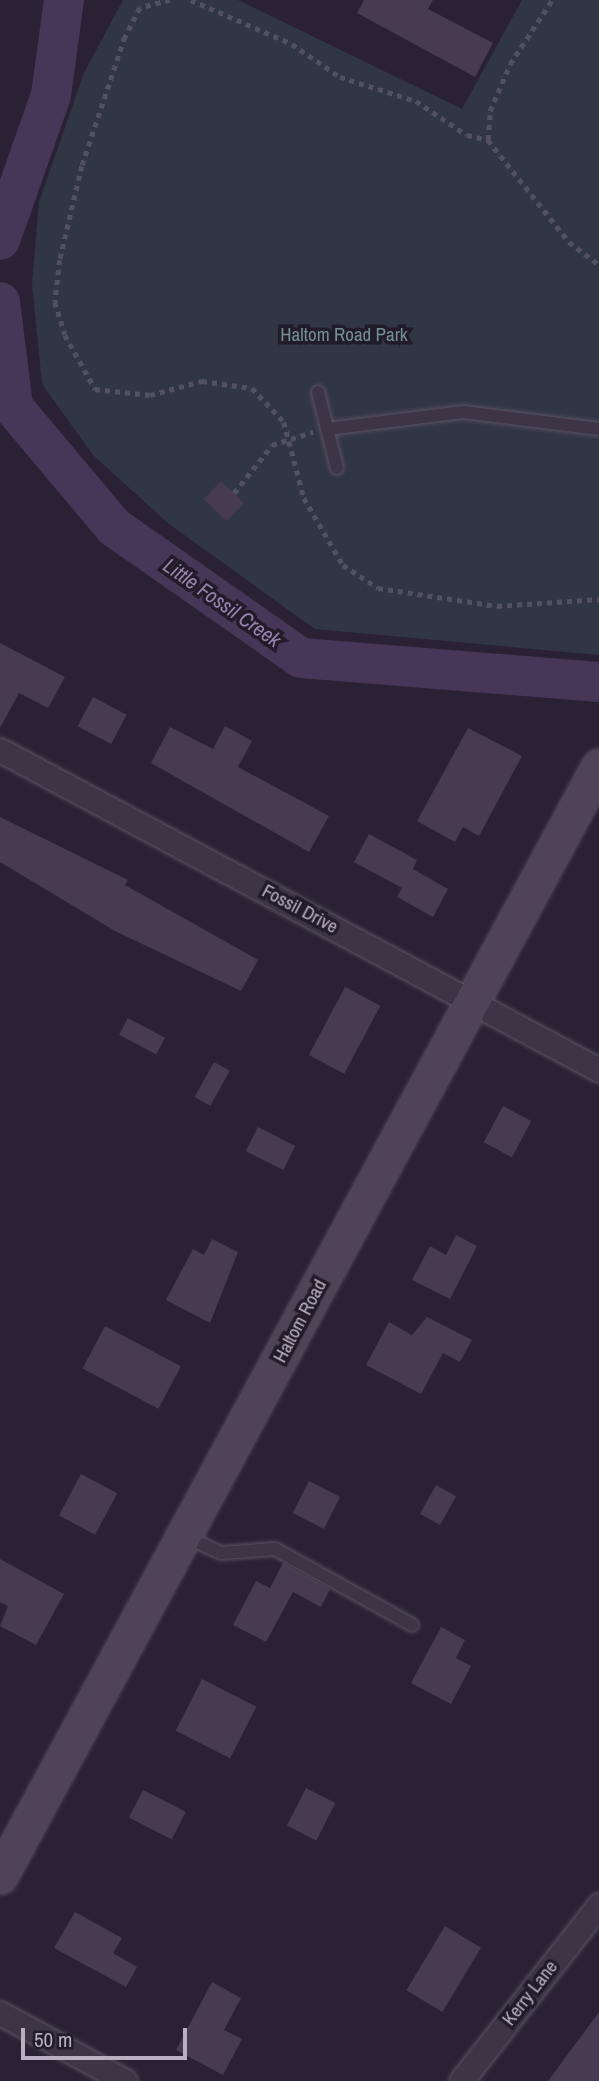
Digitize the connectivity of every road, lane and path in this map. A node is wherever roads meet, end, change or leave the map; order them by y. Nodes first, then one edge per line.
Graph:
1 (170, 0) edge
2 (191, 0) edge
3 (552, 0) edge
4 (488, 140) junction
5 (599, 265) edge
6 (318, 392) dead end
7 (327, 429) junction
8 (599, 429) edge
9 (288, 437) junction
10 (337, 468) dead end
11 (234, 493) dead end
12 (599, 599) edge
13 (0, 750) edge
14 (599, 766) edge
15 (473, 1002) junction
16 (599, 1070) edge
17 (184, 1536) junction
18 (412, 1625) dead end
19 (0, 1876) edge
20 (599, 1905) edge
21 (0, 2013) edge
22 (125, 2081) edge
23 (461, 2081) edge

1 - 9 path
2 - 4 path
3 - 4 path
4 - 5 path
6 - 7 lane
7 - 8 lane
7 - 9 path
7 - 10 lane
9 - 11 path
9 - 12 path
13 - 15 street, Fossil Drive
14 - 15 main road, Haltom Road
15 - 16 street, Fossil Drive
15 - 17 main road, Haltom Road
17 - 18 lane
17 - 19 main road, Haltom Road
20 - 23 street, Kerry Lane
21 - 22 street

